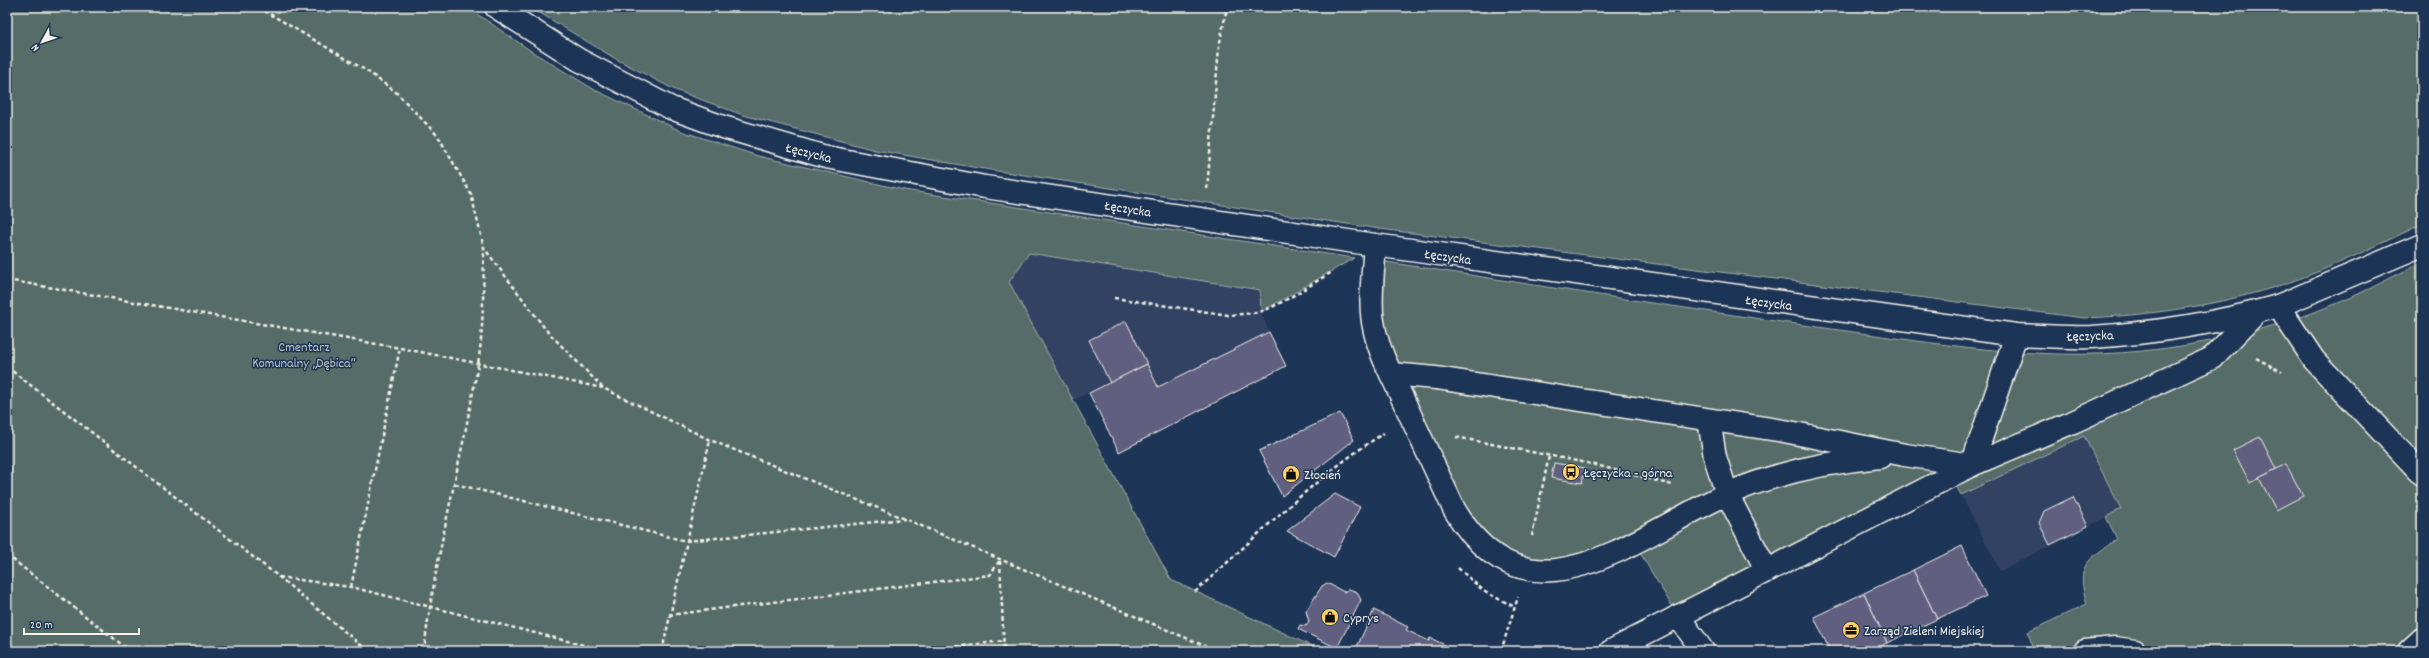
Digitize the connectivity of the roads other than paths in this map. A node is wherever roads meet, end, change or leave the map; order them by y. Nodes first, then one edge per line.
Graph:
1 (496, 7) edge
2 (1375, 245) junction
3 (2422, 245) edge
4 (2278, 306) junction
5 (2256, 312) junction
6 (2016, 335) junction
7 (1391, 374) junction
8 (1709, 420) junction
9 (1905, 455) junction
10 (1972, 465) junction
11 (2422, 474) edge
12 (1727, 494) junction
13 (1767, 571) junction
14 (1678, 616) junction
15 (2422, 639) edge
16 (1611, 651) edge
17 (1703, 651) edge
18 (2086, 651) edge
19 (2135, 651) edge
20 (2409, 651) edge

1 - 2 main road, Łęczycka
2 - 6 main road, Łęczycka
2 - 7 main road
3 - 4 main road, Łęczycka
4 - 5 main road, Łęczycka
4 - 11 main road
5 - 6 main road, Łęczycka
5 - 10 main road
6 - 10 main road
7 - 8 main road
7 - 12 main road
8 - 9 main road
8 - 12 main road
9 - 10 main road
9 - 12 main road
10 - 13 main road
12 - 13 main road
13 - 14 main road
14 - 16 main road
14 - 17 main road
15 - 20 main road
18 - 19 main road

